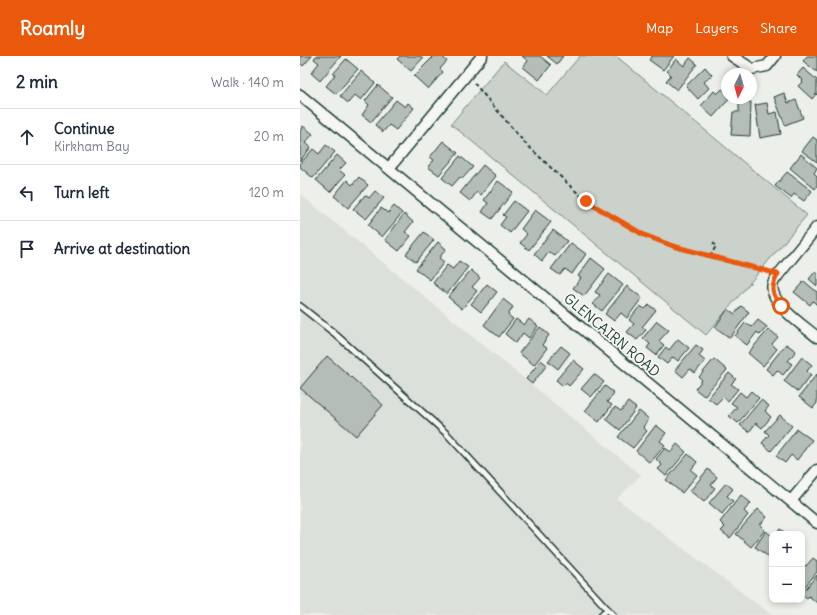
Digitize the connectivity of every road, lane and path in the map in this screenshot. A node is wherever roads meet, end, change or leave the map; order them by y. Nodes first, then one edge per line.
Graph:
1 (732, 56) edge
2 (775, 56) edge
3 (480, 57) edge
4 (467, 74) junction
5 (300, 95) edge
6 (389, 168) junction
7 (817, 227) edge
8 (713, 243) dead end
9 (710, 257) junction
10 (778, 274) junction
11 (300, 306) edge
12 (817, 337) edge
13 (817, 470) edge
14 (791, 501) junction
15 (817, 523) edge
16 (608, 609) junction
17 (601, 615) edge
18 (613, 615) edge

1 - 2 street
3 - 4 street
4 - 6 street
4 - 9 path
5 - 6 street, GLENCAIRN ROAD
6 - 14 street, GLENCAIRN ROAD
7 - 10 street
8 - 9 path
9 - 10 path
10 - 12 street
11 - 16 lane
13 - 14 street
14 - 15 street, GLENCAIRN ROAD
16 - 17 lane
16 - 18 lane

